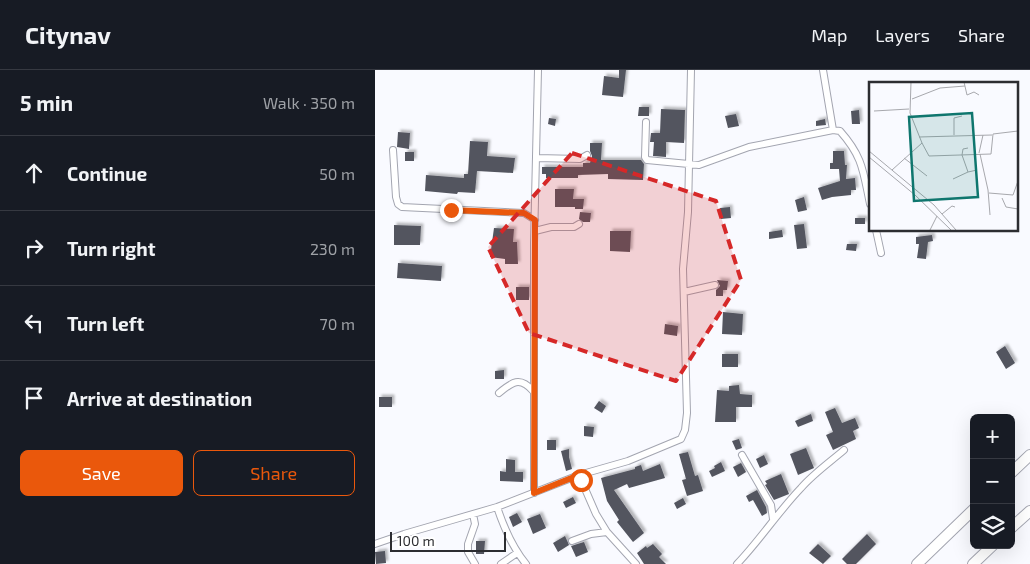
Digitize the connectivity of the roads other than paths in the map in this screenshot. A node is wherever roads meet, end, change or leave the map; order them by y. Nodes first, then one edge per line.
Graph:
1 (538, 70) edge
2 (691, 70) edge
3 (823, 70) edge
4 (646, 122) dead end
5 (833, 130) junction
6 (393, 150) dead end
7 (587, 155) dead end
8 (537, 158) junction
9 (689, 164) junction
10 (869, 199) edge
11 (535, 220) junction
12 (579, 224) dead end
13 (535, 231) junction
14 (875, 231) edge
15 (881, 253) dead end
16 (715, 285) dead end
17 (684, 292) junction
18 (533, 391) junction
19 (499, 393) dead end
20 (844, 450) dead end
21 (742, 455) dead end
22 (1030, 455) edge
23 (1015, 469) edge
24 (579, 475) junction
25 (534, 493) junction
26 (497, 507) junction
27 (1030, 511) edge
28 (970, 513) edge
29 (473, 514) junction
30 (773, 519) junction
31 (1015, 524) edge
32 (607, 532) junction
33 (572, 541) dead end
34 (375, 544) edge
35 (989, 549) edge
36 (517, 553) junction
37 (475, 564) edge
38 (501, 564) edge
39 (526, 564) edge
40 (636, 564) edge
41 (737, 564) edge
42 (917, 564) edge
43 (973, 564) edge

1 - 8 street
2 - 9 street
3 - 5 street
4 - 9 street
5 - 9 street
5 - 10 street
6 - 11 street
7 - 8 street
8 - 11 street
9 - 17 street
11 - 13 street
12 - 13 street
13 - 18 street
14 - 15 street
16 - 17 street
17 - 24 street
18 - 19 street
18 - 25 street
20 - 30 street
21 - 30 street
22 - 23 highway
24 - 25 street
24 - 32 street
25 - 26 street
26 - 29 street
26 - 36 street
27 - 31 highway
28 - 42 highway
29 - 34 street
29 - 37 street
30 - 41 street
32 - 33 street
32 - 40 street
35 - 43 highway
36 - 38 street
36 - 39 street

